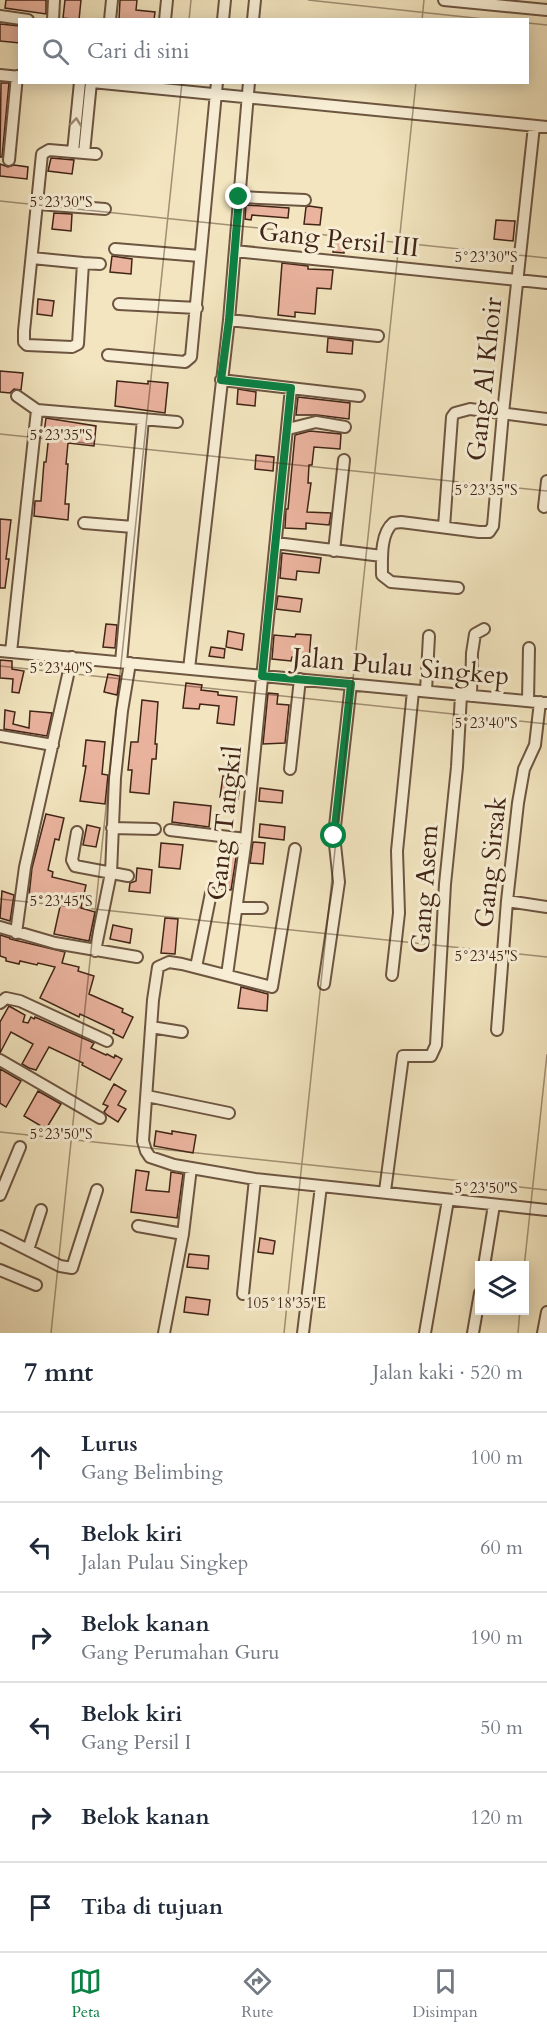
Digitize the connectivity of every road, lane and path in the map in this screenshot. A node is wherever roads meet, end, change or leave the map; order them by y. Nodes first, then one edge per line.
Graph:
1 (54, 0) edge
2 (112, 0) edge
3 (167, 0) edge
4 (225, 0) edge
5 (255, 0) edge
6 (444, 0) edge
7 (547, 10) edge
8 (0, 16) edge
9 (52, 18) edge
10 (110, 18) edge
11 (165, 18) edge
12 (223, 18) edge
13 (254, 18) edge
14 (18, 19) edge
15 (0, 75) edge
16 (18, 76) edge
17 (80, 84) edge
18 (91, 84) edge
19 (123, 84) edge
20 (218, 84) edge
21 (248, 84) edge
22 (160, 86) edge
23 (220, 95) junction
24 (243, 97) junction
25 (534, 126) junction
26 (547, 127) edge
27 (78, 152) junction
28 (96, 154) dead end
29 (9, 160) dead end
30 (239, 197) junction
31 (305, 200) dead end
32 (38, 204) junction
33 (105, 209) dead end
34 (115, 249) dead end
35 (235, 251) junction
36 (200, 256) junction
37 (32, 258) junction
38 (83, 263) junction
39 (100, 264) dead end
40 (516, 280) junction
41 (547, 283) edge
42 (119, 304) dead end
43 (197, 308) junction
44 (229, 320) junction
45 (378, 336) dead end
46 (108, 355) dead end
47 (221, 380) junction
48 (291, 388) junction
49 (17, 396) dead end
50 (360, 396) dead end
51 (37, 411) junction
52 (503, 413) junction
53 (143, 419) junction
54 (547, 419) edge
55 (177, 422) dead end
56 (345, 427) dead end
57 (288, 429) junction
58 (344, 460) dead end
59 (547, 481) edge
60 (544, 507) dead end
61 (84, 523) dead end
62 (133, 527) junction
63 (444, 527) junction
64 (276, 543) junction
65 (334, 551) junction
66 (382, 556) junction
67 (458, 588) dead end
68 (484, 629) dead end
69 (429, 636) dead end
70 (529, 648) dead end
71 (5, 651) edge
72 (72, 657) junction
73 (126, 662) junction
74 (187, 668) junction
75 (262, 676) junction
76 (300, 679) junction
77 (351, 684) junction
78 (413, 691) junction
79 (426, 691) junction
80 (466, 695) junction
81 (528, 701) junction
82 (544, 703) edge
83 (0, 736) edge
84 (53, 745) junction
85 (290, 770) dead end
86 (112, 828) junction
87 (155, 829) dead end
88 (170, 830) dead end
89 (76, 832) dead end
90 (246, 839) junction
91 (295, 849) dead end
92 (111, 873) junction
93 (128, 876) dead end
94 (211, 893) dead end
95 (507, 901) junction
96 (547, 907) edge
97 (238, 908) junction
98 (262, 908) dead end
99 (0, 927) edge
100 (16, 933) junction
101 (95, 951) junction
102 (137, 957) dead end
103 (196, 967) junction
104 (227, 975) junction
105 (392, 975) dead end
106 (324, 984) dead end
107 (0, 1002) edge
108 (151, 1027) junction
109 (497, 1030) dead end
110 (182, 1032) dead end
111 (107, 1041) dead end
112 (0, 1060) edge
113 (147, 1096) junction
114 (229, 1113) dead end
115 (100, 1118) dead end
116 (20, 1147) dead end
117 (191, 1168) junction
118 (255, 1179) junction
119 (321, 1186) junction
120 (97, 1190) dead end
121 (385, 1191) junction
122 (0, 1195) edge
123 (448, 1200) junction
124 (494, 1205) junction
125 (41, 1210) dead end
126 (547, 1210) edge
127 (138, 1226) dead end
128 (183, 1234) junction
129 (0, 1236) edge
130 (28, 1250) junction
131 (485, 1261) edge
132 (0, 1270) edge
133 (36, 1285) dead end
134 (243, 1294) dead end
135 (547, 1312) edge
136 (476, 1315) edge
137 (164, 1333) edge
138 (303, 1333) edge
139 (425, 1333) edge
140 (473, 1333) edge
141 (543, 1333) edge

1 - 9 street
2 - 10 street
3 - 11 street
4 - 12 street
5 - 13 street
6 - 7 street
8 - 14 street
15 - 16 street
16 - 29 street
27 -> 17 street
18 - 27 street
19 - 22 street
20 - 23 street
21 - 24 street
22 - 23 street
23 - 24 street
23 - 36 street
24 - 25 street
24 - 30 street
25 - 26 street
25 - 40 street, Gang Al Khoir
27 - 28 street
27 - 32 street
30 - 31 street
30 - 35 street
32 - 33 street
32 - 37 street
34 - 36 street
35 - 40 street, Gang Persil III
35 - 44 street
36 - 43 street
37 - 38 street
37 - 38 street
38 - 39 street
40 - 41 street, Gang Persil III
40 - 52 street, Gang Al Khoir
42 - 43 street
43 - 46 street
44 - 45 street
44 - 47 street
47 - 48 street
47 - 74 street
48 - 50 street
48 - 57 street, Gang Tangkil
49 - 51 street
51 - 53 street
51 - 71 street
52 - 54 street
52 - 63 street
52 - 63 street, Gang Al Khoir
53 - 55 street
53 - 62 street
56 - 57 street
57 - 64 street, Gang Tangkil
58 - 65 street
59 - 60 street
61 - 62 street
62 - 73 street
63 - 66 street
64 - 65 street
64 - 75 street, Gang Tangkil
65 - 66 street
66 - 67 street
68 - 80 street
69 - 79 street
70 - 81 street
71 - 72 street, Jalan Pulau Singkep
72 - 73 street, Jalan Pulau Singkep
72 - 84 street
73 - 74 street, Jalan Pulau Singkep
73 - 86 street
74 - 75 street, Jalan Pulau Singkep
75 - 76 street, Jalan Pulau Singkep
75 - 90 street, Gang Tangkil
76 - 77 street, Jalan Pulau Singkep
76 - 85 street
77 - 78 street, Jalan Pulau Singkep
77 - 106 street
78 - 79 street, Jalan Pulau Singkep
78 - 105 street, Gang Asem
79 - 80 street, Jalan Pulau Singkep
80 - 81 street, Jalan Pulau Singkep
80 - 121 street, Gang Asem
81 - 82 street, Jalan Pulau Singkep
82 - 95 street, Gang Sirsak
83 - 84 street
84 - 100 street
86 - 87 street
86 - 92 street
88 - 90 street
89 - 92 street
90 - 97 street, Gang Tangkil
91 - 104 street
92 - 93 street
92 - 101 street
94 - 103 street
95 - 96 street
95 - 109 street, Gang Sirsak
97 - 98 street
97 - 104 street, Gang Tangkil
99 - 100 street
100 - 101 street
101 - 102 street
103 - 104 street
103 - 108 street
107 - 111 street
108 - 110 street
108 - 113 street
112 - 115 street
113 - 114 street
113 - 117 street
116 - 122 street
117 - 118 street
117 - 128 street
118 - 119 street
118 - 134 street
119 - 121 street
119 - 138 street
120 - 130 street
121 - 123 street
123 - 124 street
123 - 139 street
124 - 126 street
124 - 131 street
125 - 130 street
127 - 128 street
128 - 137 street
129 - 130 street
132 - 133 street
135 - 141 street
136 - 140 street

